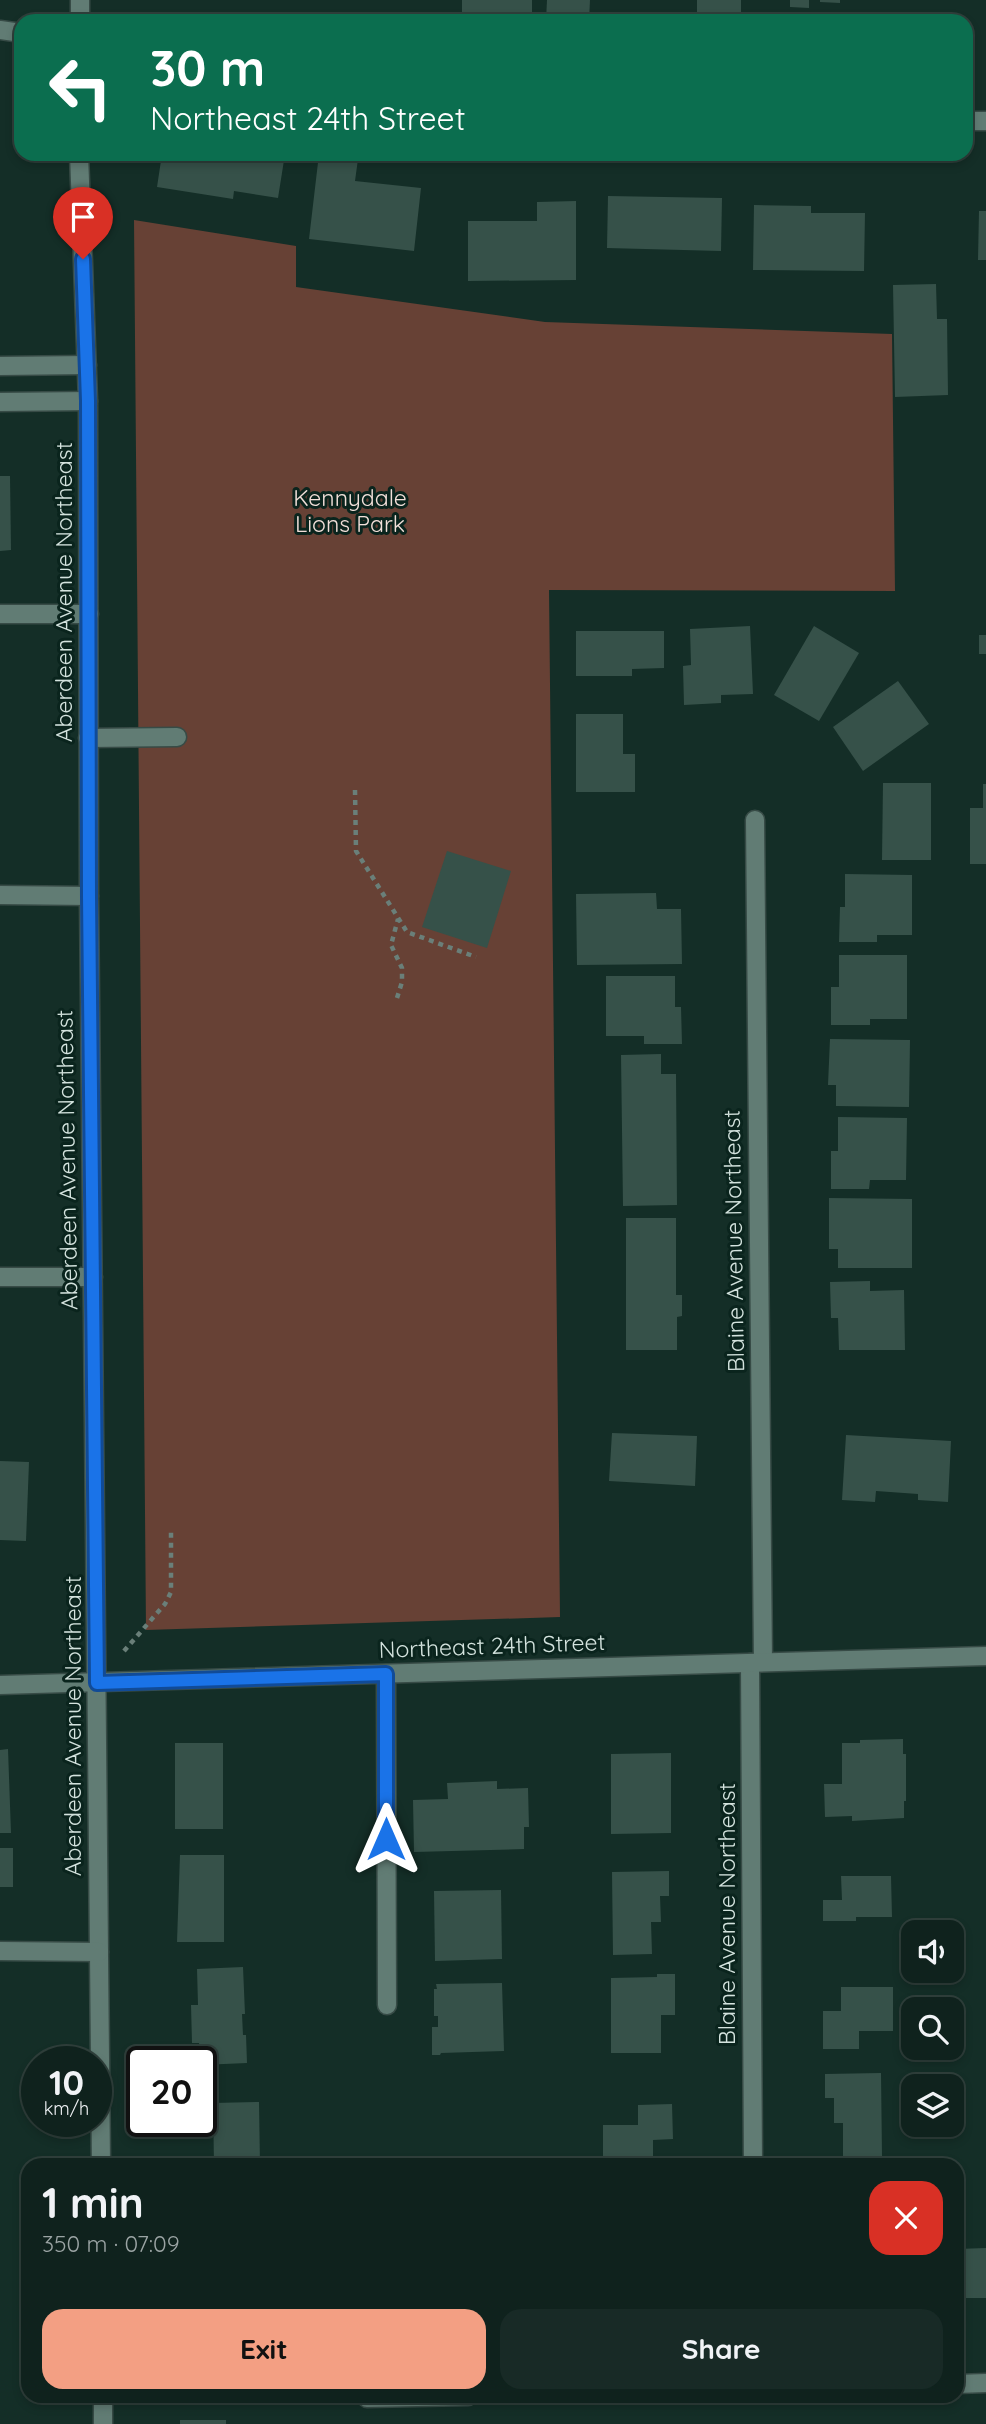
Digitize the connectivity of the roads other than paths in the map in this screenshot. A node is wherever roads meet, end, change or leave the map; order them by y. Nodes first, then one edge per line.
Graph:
1 (79, 161) edge
2 (87, 365) junction
3 (0, 366) edge
4 (88, 401) junction
5 (0, 402) edge
6 (0, 614) edge
7 (89, 614) junction
8 (177, 737) dead end
9 (88, 738) junction
10 (755, 820) dead end
11 (0, 895) edge
12 (89, 896) junction
13 (0, 1277) edge
14 (93, 1277) junction
15 (986, 1656) edge
16 (756, 1662) junction
17 (386, 1674) junction
18 (97, 1683) junction
19 (0, 1685) edge
20 (0, 1951) edge
21 (99, 1952) junction
22 (387, 2005) dead end
23 (101, 2158) edge
24 (753, 2158) edge
25 (986, 2383) edge
26 (964, 2384) edge
27 (103, 2403) edge
28 (103, 2424) edge

1 - 2 street, Aberdeen Avenue Northeast
2 - 3 street
2 - 4 street, Aberdeen Avenue Northeast
4 - 5 street
4 - 7 street, Aberdeen Avenue Northeast
6 - 7 street
7 - 9 street, Aberdeen Avenue Northeast
8 - 9 street
9 - 12 street, Aberdeen Avenue Northeast
10 - 16 street, Blaine Avenue Northeast
11 - 12 street
12 - 14 street, Aberdeen Avenue Northeast
13 - 14 street
14 - 18 street, Aberdeen Avenue Northeast
15 - 16 street, Northeast 24th Street
16 - 17 street, Northeast 24th Street
16 - 24 street, Blaine Avenue Northeast
17 - 18 street, Northeast 24th Street
17 - 22 street
18 - 19 street, Northeast 24th Street
18 - 21 street, Aberdeen Avenue Northeast
20 - 21 street
21 - 23 street, Aberdeen Avenue Northeast
25 - 26 street
27 - 28 street

